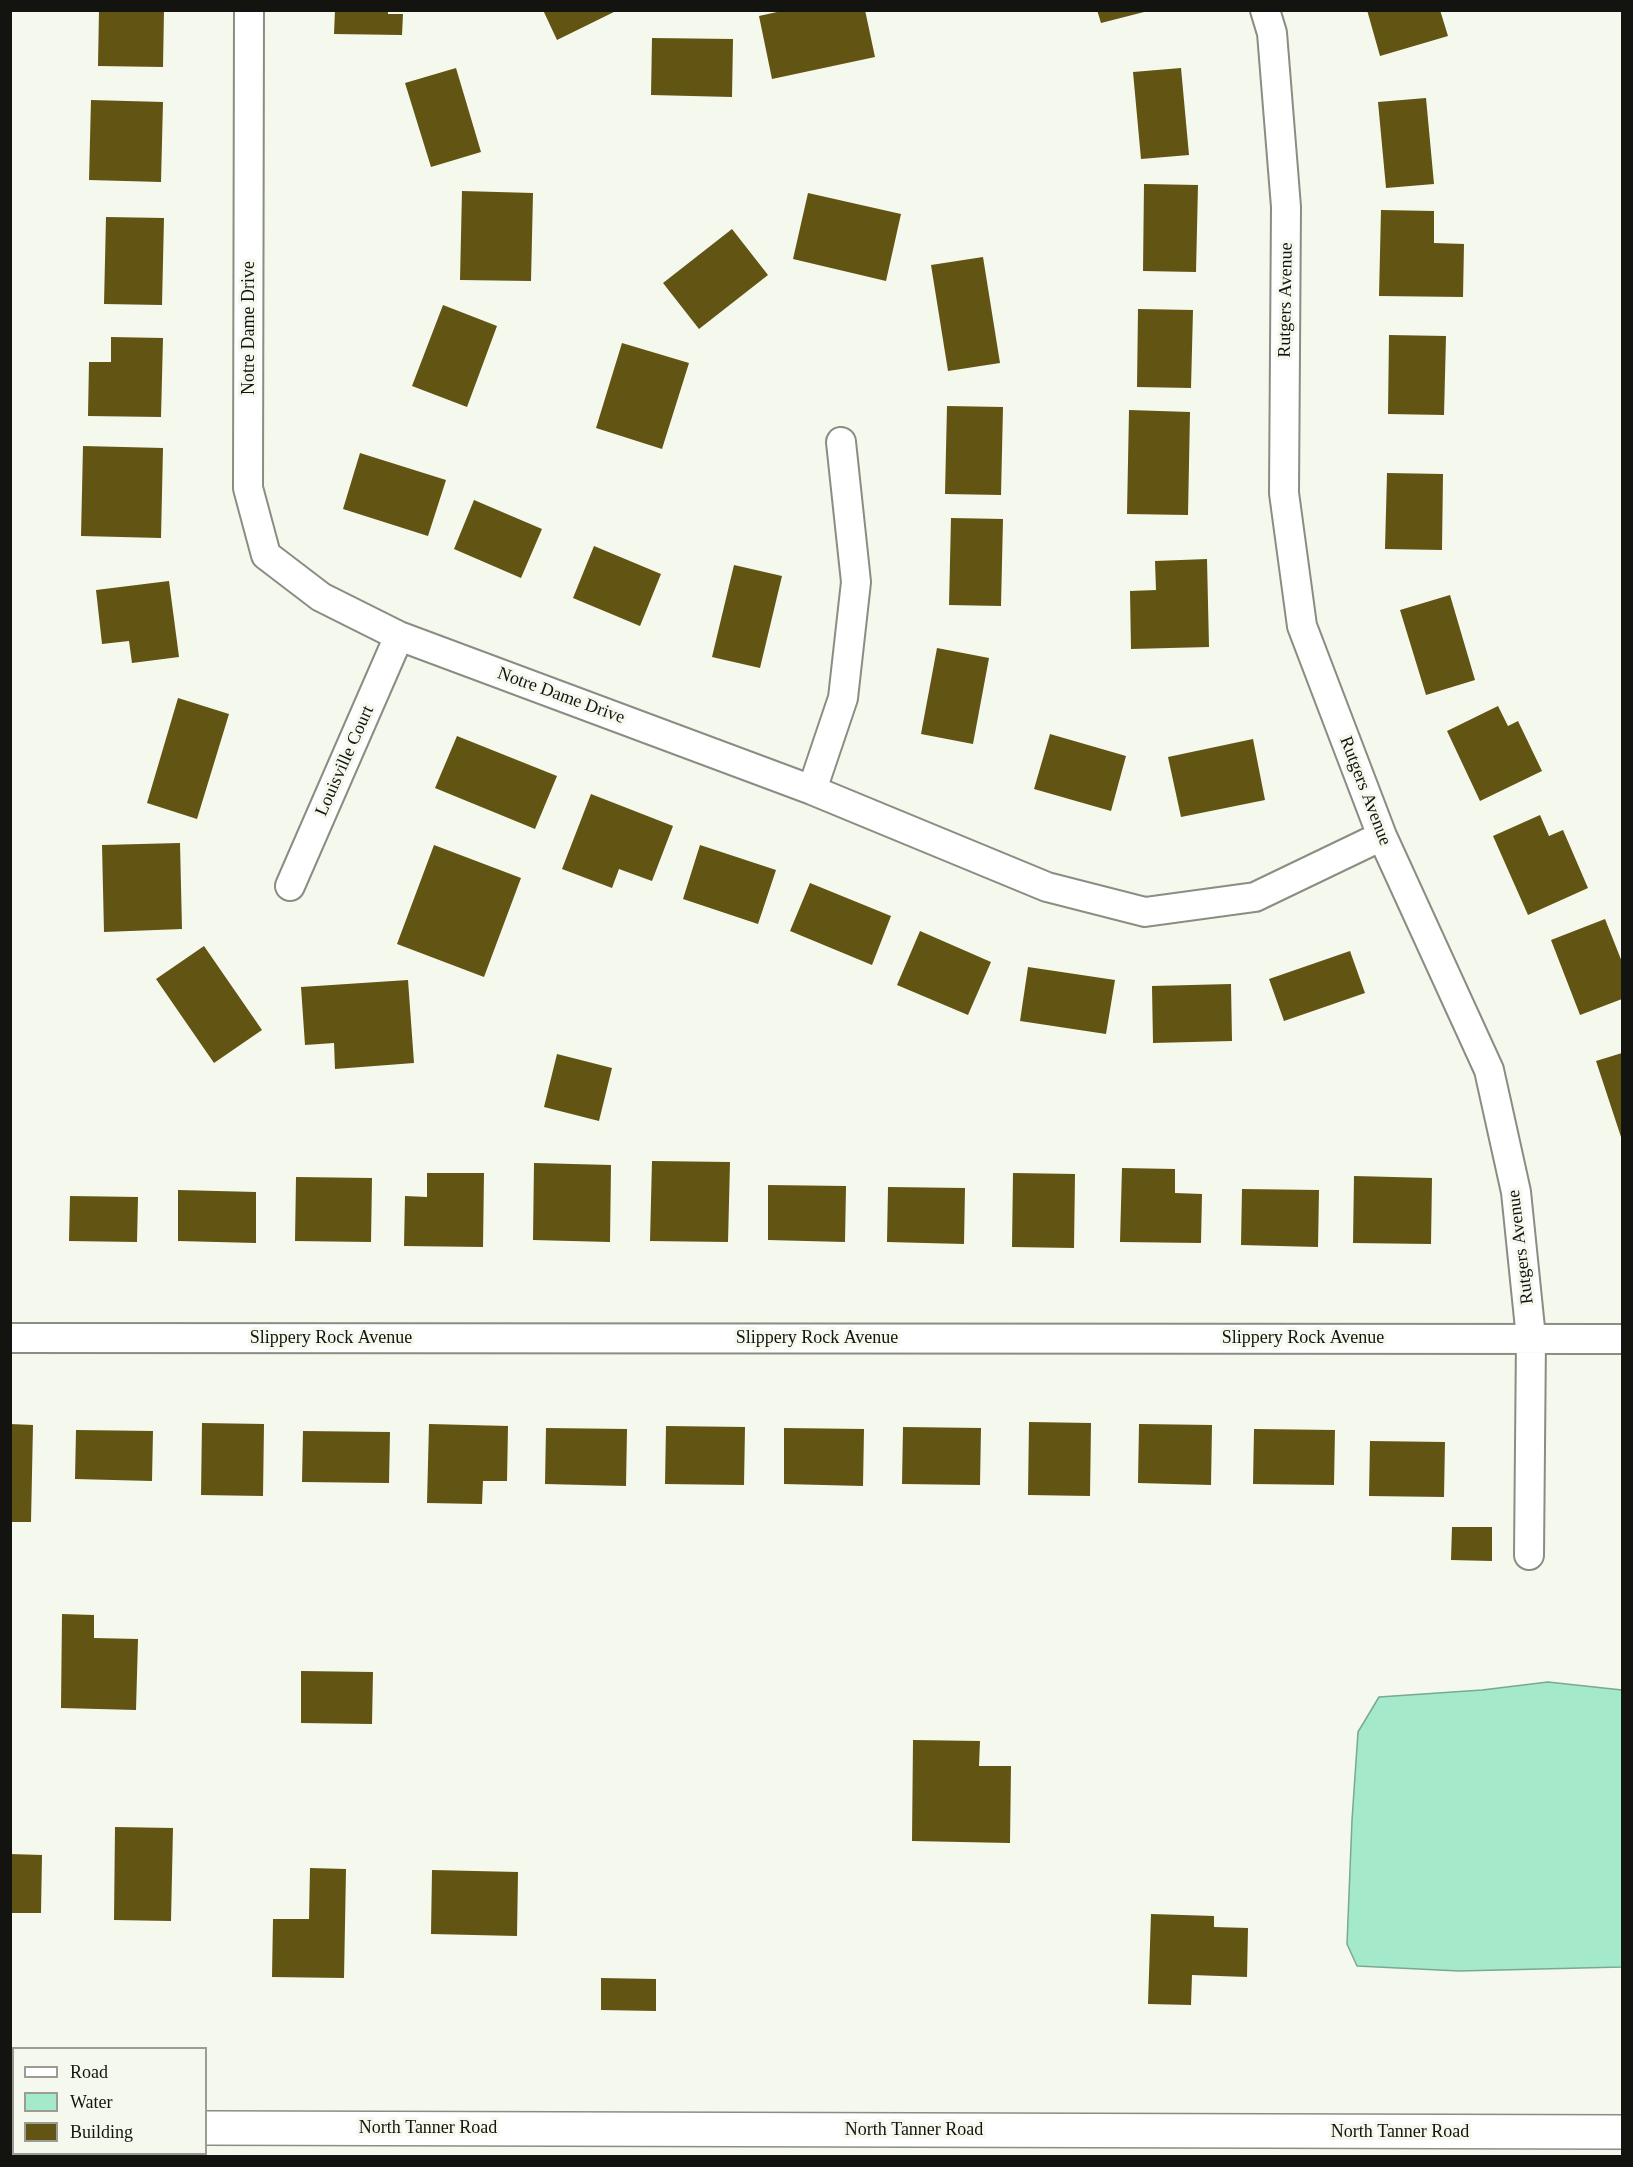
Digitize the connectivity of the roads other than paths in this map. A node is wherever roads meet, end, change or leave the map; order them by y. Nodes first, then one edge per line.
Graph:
1 (249, 10) edge
2 (1265, 10) edge
3 (841, 442) dead end
4 (399, 636) junction
5 (812, 790) junction
6 (1382, 836) junction
7 (290, 886) dead end
8 (10, 1338) edge
9 (1531, 1338) junction
10 (1623, 1339) edge
11 (1529, 1555) dead end
12 (207, 2128) edge
13 (1623, 2132) edge

1 - 4 street, Notre Dame Drive
2 - 6 street, Rutgers Avenue
3 - 5 street
4 - 5 street, Notre Dame Drive
4 - 7 street, Louisville Court
5 - 6 street, Notre Dame Drive
6 - 9 street, Rutgers Avenue
8 - 9 street, Slippery Rock Avenue
9 - 10 street, Slippery Rock Avenue
9 - 11 street, Rutgers Avenue
12 - 13 main road, North Tanner Road

